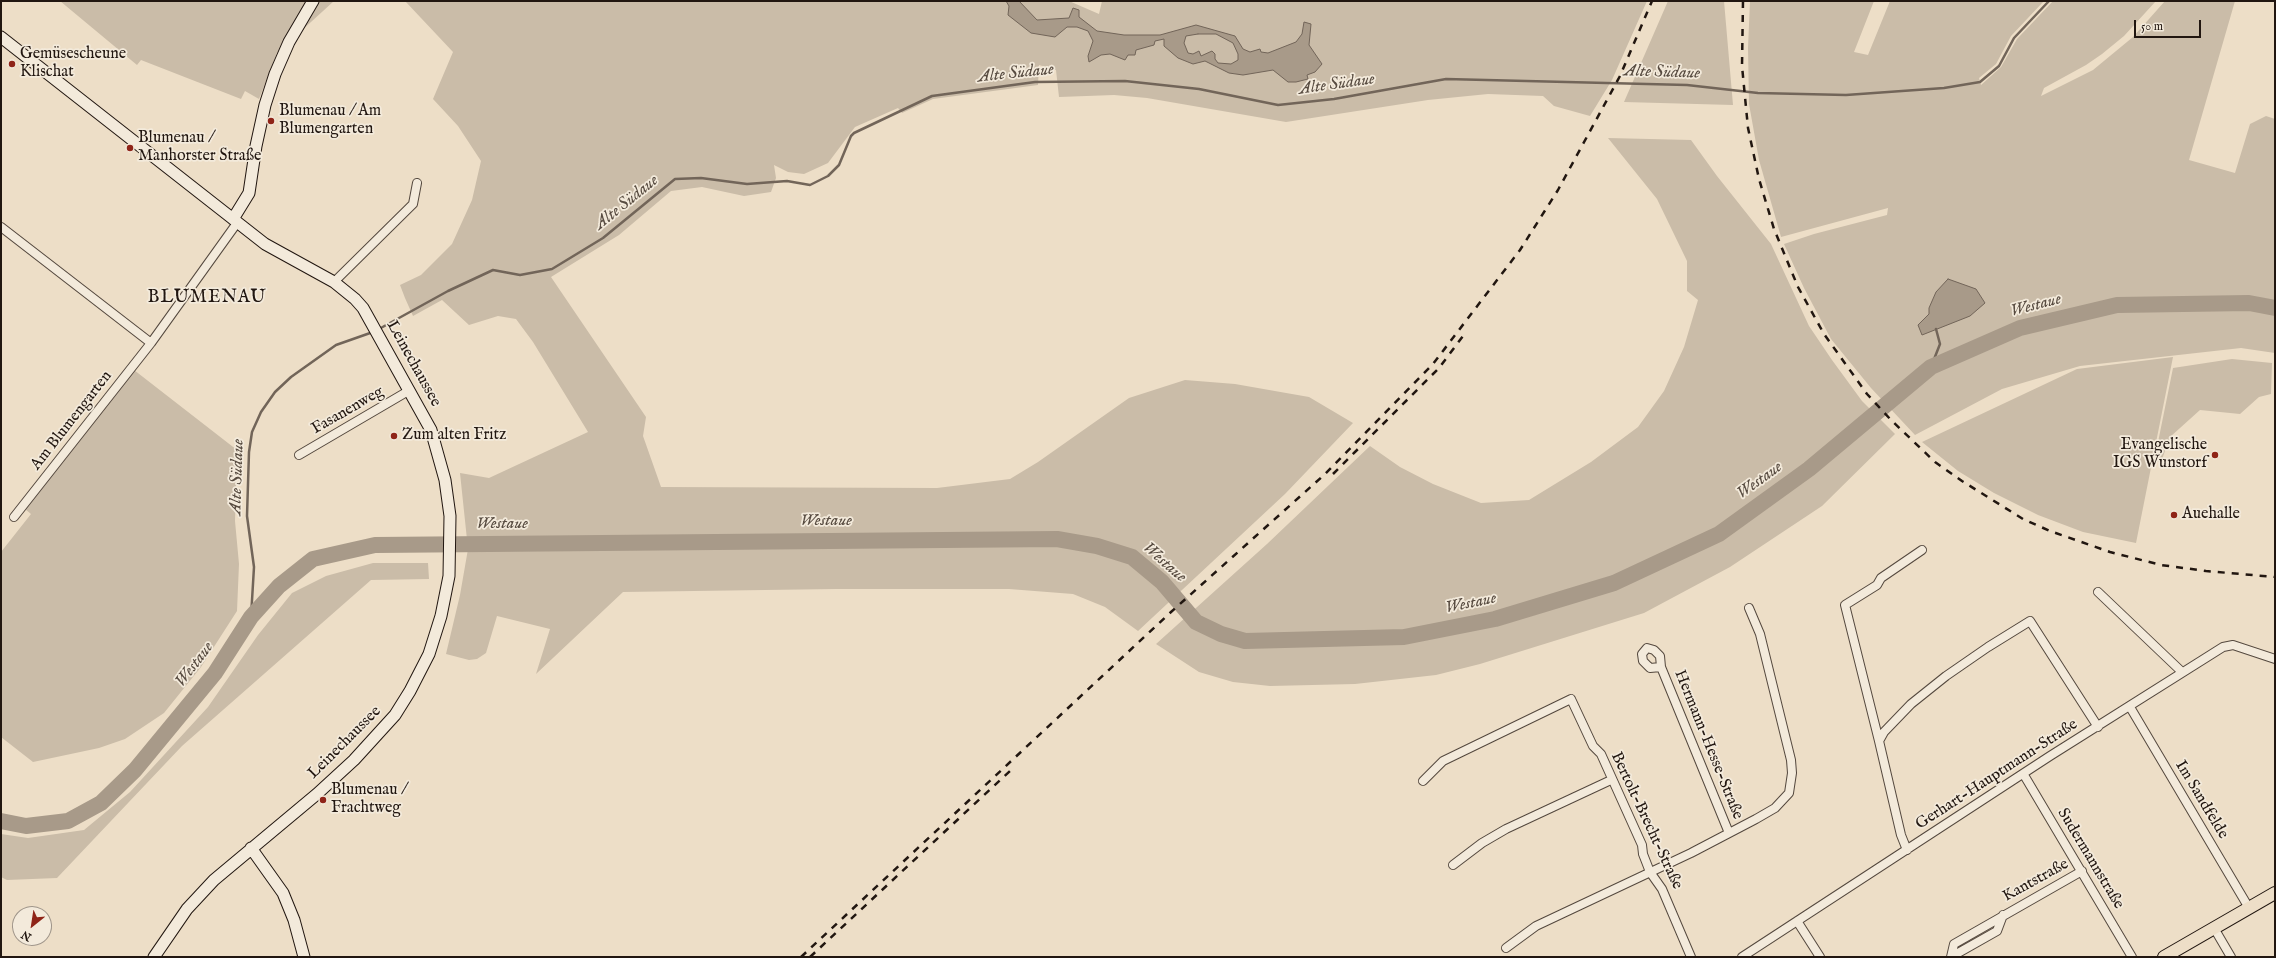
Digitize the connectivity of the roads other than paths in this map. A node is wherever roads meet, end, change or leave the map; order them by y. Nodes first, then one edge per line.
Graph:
1 (313, 1) edge
2 (1, 37) edge
3 (417, 183) dead end
4 (235, 221) junction
5 (1, 227) edge
6 (334, 282) junction
7 (152, 343) junction
8 (410, 390) junction
9 (299, 455) dead end
10 (14, 517) dead end
11 (1922, 550) dead end
12 (2098, 592) dead end
13 (1749, 608) dead end
14 (2275, 659) edge
15 (1661, 667) dead end
16 (2182, 672) junction
17 (2130, 707) junction
18 (2098, 727) junction
19 (1879, 741) junction
20 (2024, 775) junction
21 (1611, 780) junction
22 (1423, 781) dead end
23 (1729, 832) junction
24 (251, 848) junction
25 (1907, 850) junction
26 (1453, 865) dead end
27 (2082, 871) junction
28 (1650, 872) junction
29 (2275, 893) edge
30 (2249, 908) junction
31 (1797, 921) junction
32 (2214, 928) junction
33 (1506, 948) dead end
34 (154, 957) edge
35 (304, 957) edge
36 (1691, 957) edge
37 (1742, 957) edge
38 (1820, 957) edge
39 (1951, 957) edge
40 (2132, 957) edge
41 (2164, 957) edge
42 (2231, 957) edge

1 - 4 street
2 - 4 street, Leinechaussee
3 - 6 street
4 - 6 street, Leinechaussee
4 - 7 street, Am Blumengarten
5 - 7 street
6 - 8 street, Leinechaussee
7 - 10 street, Am Blumengarten
8 - 9 street, Fasanenweg
8 - 24 street, Leinechaussee
11 - 19 street
12 - 16 street
13 - 23 street
14 - 16 street, Gerhart-Hauptmann-Straße
15 - 23 street, Hermann-Hesse-Straße
16 - 17 street, Gerhart-Hauptmann-Straße
17 - 18 street, Gerhart-Hauptmann-Straße
17 - 30 street, Im Sandfelde
18 - 19 street
18 - 20 street, Gerhart-Hauptmann-Straße
19 - 25 street
20 - 25 street, Gerhart-Hauptmann-Straße
20 - 27 street, Sudermannstraße
21 - 22 street, Bertolt-Brecht-Straße
21 - 26 street
21 - 28 street, Bertolt-Brecht-Straße
23 - 28 street
24 - 34 street, Leinechaussee
24 - 35 street
25 - 31 street, Gerhart-Hauptmann-Straße
27 - 39 street, Kantstraße
27 - 40 street, Sudermannstraße
28 - 33 street
28 - 36 street, Bertolt-Brecht-Straße
29 - 30 main road
30 - 32 main road
31 - 37 street, Gerhart-Hauptmann-Straße
31 - 38 street
32 - 41 main road
32 - 42 street

